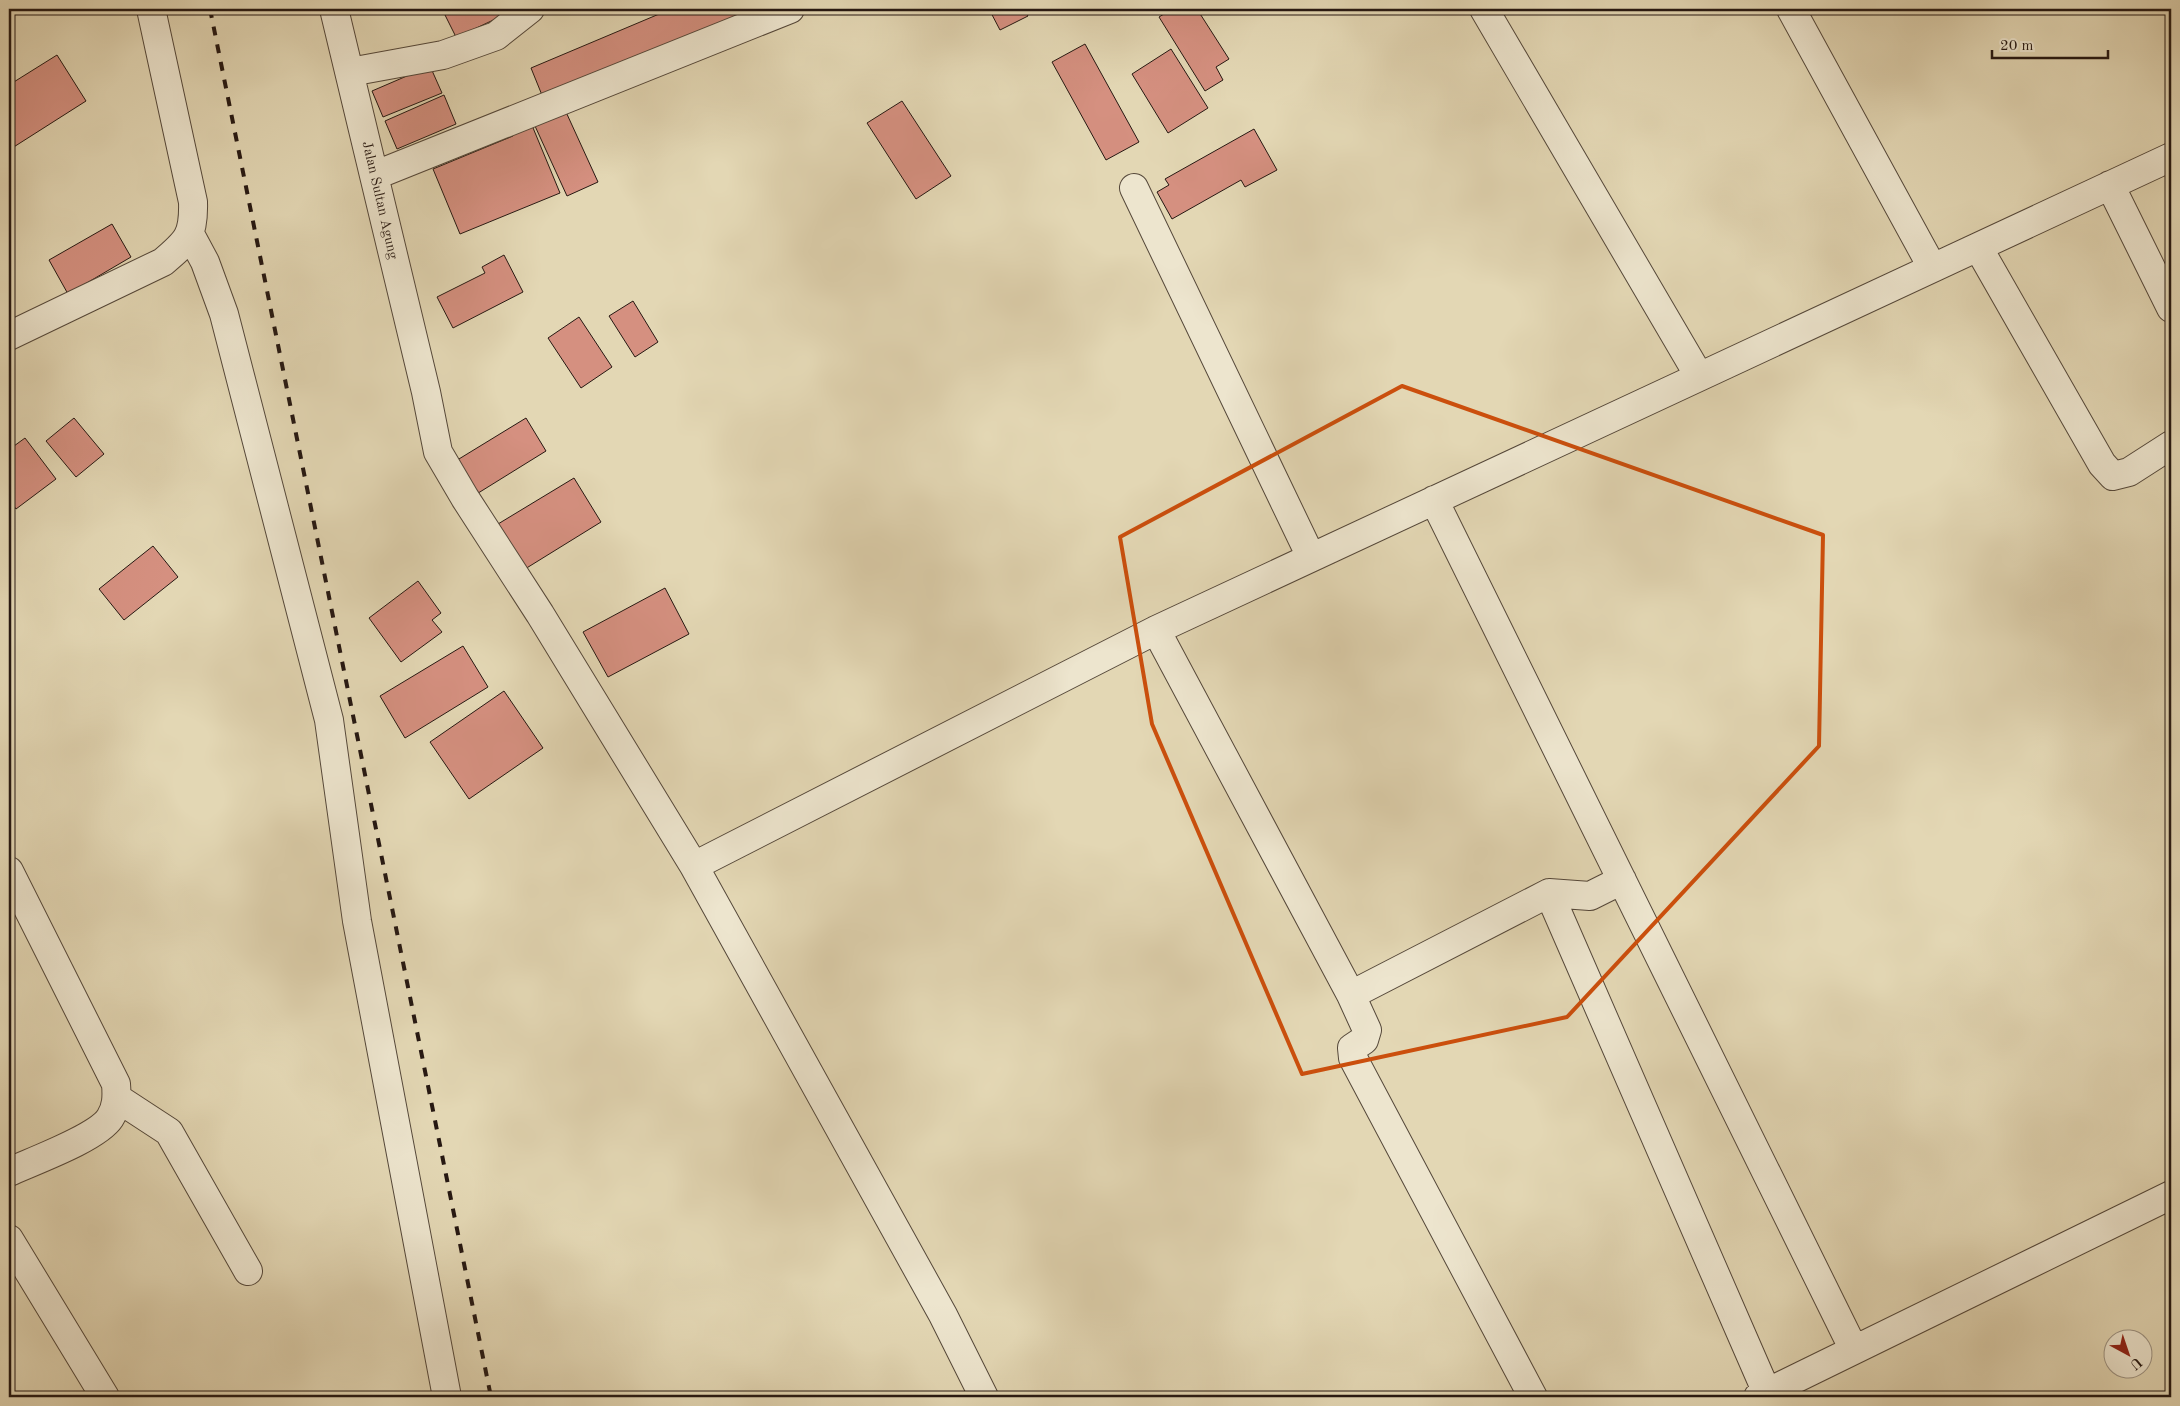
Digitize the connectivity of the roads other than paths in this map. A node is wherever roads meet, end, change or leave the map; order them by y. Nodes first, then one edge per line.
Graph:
1 (152, 9) edge
2 (334, 9) edge
3 (530, 9) edge
4 (790, 9) edge
5 (1484, 9) edge
6 (1792, 9) edge
7 (350, 72) junction
8 (2171, 157) edge
9 (376, 175) junction
10 (2110, 185) junction
11 (1134, 188) dead end
12 (190, 234) junction
13 (1978, 246) junction
14 (1932, 267) junction
15 (2171, 308) edge
16 (9, 336) edge
17 (1699, 376) junction
18 (2171, 445) edge
19 (1434, 500) junction
20 (1311, 558) junction
21 (1156, 630) junction
22 (694, 866) junction
23 (9, 871) edge
24 (1622, 880) junction
25 (1549, 893) junction
26 (1351, 995) junction
27 (118, 1098) junction
28 (9, 1172) edge
29 (2171, 1195) edge
30 (9, 1239) edge
31 (248, 1271) dead end
32 (1854, 1350) junction
33 (1771, 1394) edge
34 (105, 1397) edge
35 (447, 1397) edge
36 (984, 1397) edge
37 (1533, 1397) edge

1 - 12 street
2 - 7 street, Jalan Sultan Agung
3 - 7 street
4 - 9 street
5 - 17 street
6 - 14 street
7 - 9 street, Jalan Sultan Agung
8 - 10 street
9 - 22 street, Jalan Sultan Agung
10 - 13 street
10 - 15 street
11 - 20 street
12 - 16 street
12 - 35 street
13 - 14 street
13 - 18 street
14 - 17 street
17 - 19 street
19 - 20 street
19 - 24 street
20 - 21 street
21 - 22 street
21 - 26 street
22 - 36 street, Jalan Sultan Agung
23 - 27 street
24 - 25 street
24 - 32 street
25 - 26 street
25 - 33 street
26 - 37 street
27 - 28 street
27 - 31 street
29 - 32 street
30 - 34 street
32 - 33 street

